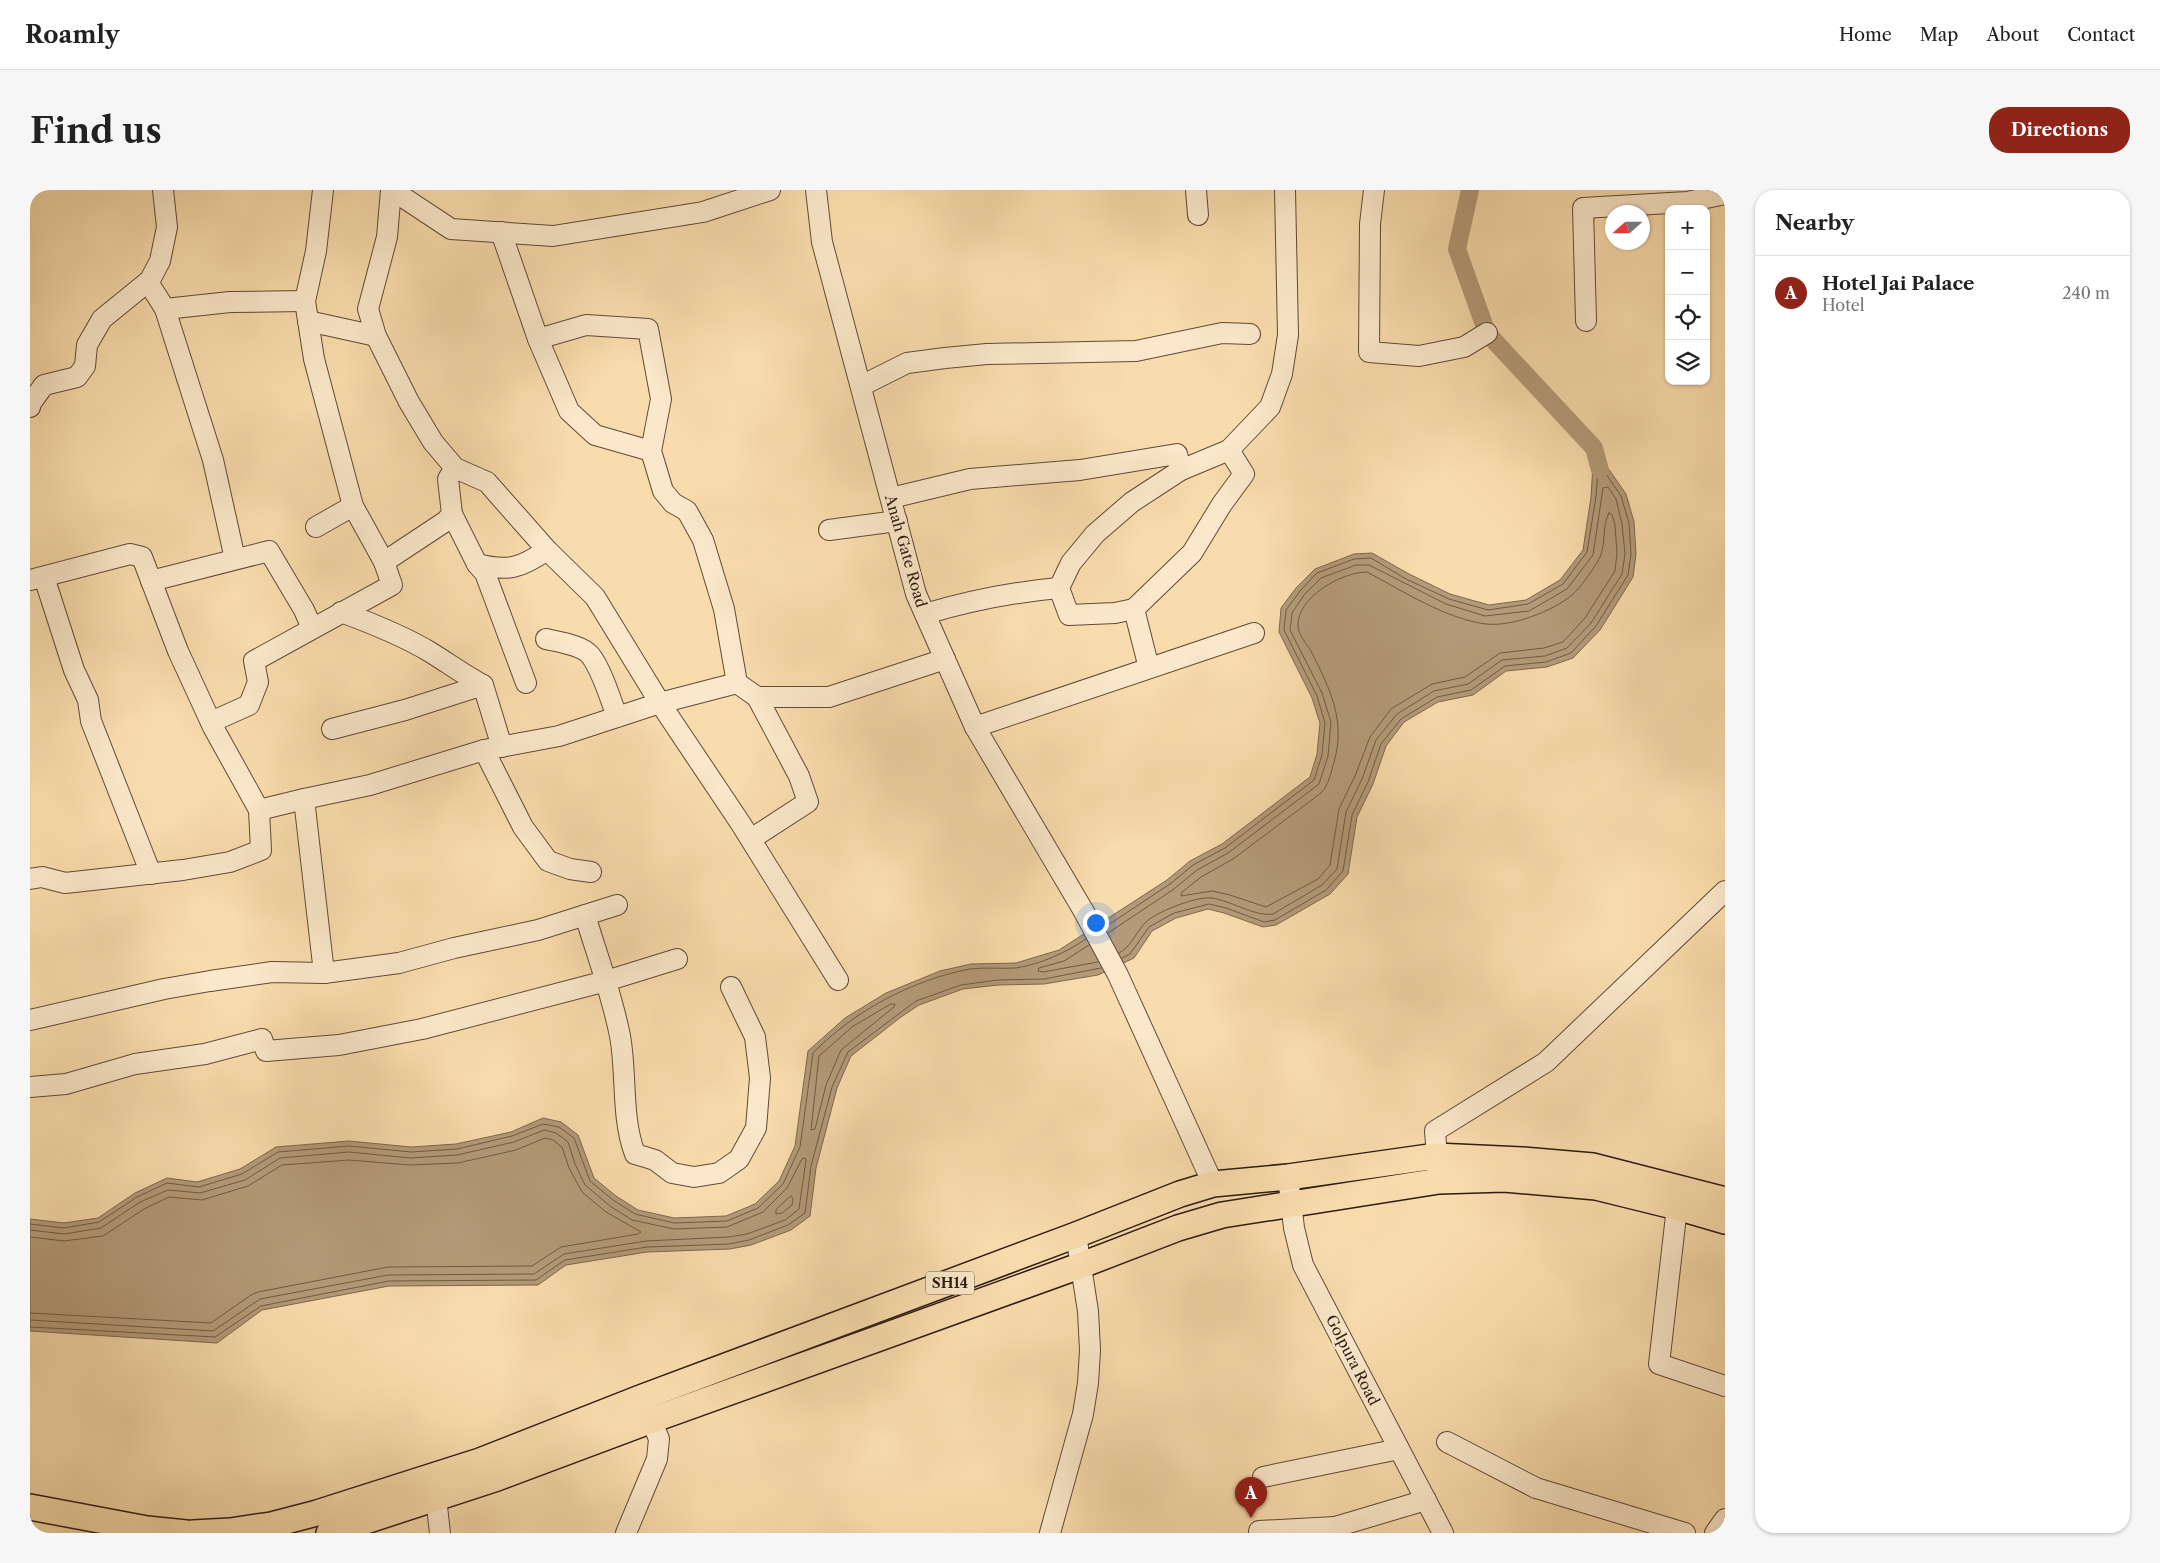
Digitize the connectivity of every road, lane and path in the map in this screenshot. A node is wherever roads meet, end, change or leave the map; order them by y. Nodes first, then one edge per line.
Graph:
1 (163, 190) edge
2 (323, 190) edge
3 (392, 190) edge
4 (770, 190) edge
5 (816, 190) edge
6 (1196, 190) edge
7 (1285, 190) edge
8 (1374, 190) edge
9 (1725, 194) edge
10 (1198, 215) dead end
11 (501, 232) junction
12 (148, 282) junction
13 (305, 301) junction
14 (165, 309) junction
15 (308, 321) junction
16 (1586, 321) dead end
17 (1487, 333) dead end
18 (1250, 334) dead end
19 (376, 336) junction
20 (538, 339) junction
21 (861, 386) junction
22 (30, 408) edge
23 (1229, 450) junction
24 (651, 451) junction
25 (455, 468) junction
26 (1180, 470) junction
27 (891, 498) junction
28 (353, 506) junction
29 (452, 514) junction
30 (897, 521) junction
31 (316, 528) dead end
32 (829, 530) dead end
33 (547, 550) junction
34 (235, 559) junction
35 (384, 562) junction
36 (477, 564) junction
37 (37, 578) edge
38 (151, 581) junction
39 (1059, 588) junction
40 (1134, 609) junction
41 (341, 612) junction
42 (925, 614) junction
43 (312, 628) junction
44 (1254, 633) dead end
45 (546, 639) dead end
46 (945, 659) junction
47 (1149, 668) junction
48 (526, 683) dead end
49 (737, 683) junction
50 (483, 684) junction
51 (757, 696) junction
52 (660, 703) junction
53 (617, 717) junction
54 (211, 722) junction
55 (975, 727) junction
56 (332, 729) dead end
57 (493, 748) junction
58 (304, 799) junction
59 (259, 810) junction
60 (751, 839) junction
61 (591, 872) dead end
62 (150, 874) junction
63 (30, 879) edge
64 (1725, 891) edge
65 (617, 905) dead end
66 (585, 915) junction
67 (677, 959) dead end
68 (324, 973) junction
69 (838, 980) dead end
70 (606, 981) junction
71 (731, 986) dead end
72 (30, 1020) edge
73 (30, 1087) edge
74 (1436, 1156) junction
75 (1288, 1177) junction
76 (1249, 1180) junction
77 (1439, 1181) junction
78 (1208, 1185) junction
79 (1725, 1200) edge
80 (1292, 1203) junction
81 (1677, 1207) junction
82 (1254, 1210) junction
83 (1213, 1218) junction
84 (1725, 1221) edge
85 (1076, 1235) junction
86 (1082, 1265) junction
87 (1725, 1386) edge
88 (643, 1397) junction
89 (652, 1420) junction
90 (1447, 1442) dead end
91 (1399, 1449) junction
92 (1263, 1477) dead end
93 (436, 1498) junction
94 (1426, 1500) junction
95 (30, 1507) edge
96 (1725, 1519) edge
97 (1336, 1530) edge
98 (1259, 1531) dead end
99 (186, 1533) edge
100 (193, 1533) edge
101 (329, 1533) edge
102 (440, 1533) edge
103 (626, 1533) edge
104 (1050, 1533) edge
105 (1443, 1533) edge
106 (1685, 1533) edge
107 (1715, 1533) edge

1 - 12 street
2 - 13 street
3 - 11 street
3 - 19 street
4 - 11 street
5 - 21 street, Anah Gate Road
6 - 10 street
7 - 23 street
8 - 17 street
9 - 16 street
11 - 20 street
12 - 14 street
12 - 22 street
13 - 14 street
13 - 15 street
14 - 34 street
15 - 19 street
15 - 28 street
18 - 21 street
19 - 25 street
20 - 24 street
20 - 24 street
21 - 27 street, Anah Gate Road
23 - 26 street
23 - 40 street
24 - 49 street
25 - 29 street
25 - 33 street
26 - 27 street
26 - 39 street
27 - 30 street, Anah Gate Road
28 - 31 street
28 - 35 street
29 - 35 street
29 - 36 street
30 - 32 street
30 - 42 street, Anah Gate Road
33 - 36 street
33 - 52 street
34 - 38 street
34 - 43 street
35 - 41 street
36 - 48 street
37 - 38 street
37 - 62 street
38 - 54 street
39 - 40 street
39 - 42 street
40 - 47 street
41 - 43 street
41 - 50 street
42 - 46 street, Anah Gate Road
43 - 54 street
44 - 47 street
45 - 53 street
46 - 51 street
46 - 55 street, Anah Gate Road
47 - 55 street
49 - 51 street
49 - 52 street
50 - 56 street
50 - 57 street
51 - 60 street
52 - 53 street
52 - 60 street
53 - 57 street
54 - 59 street
55 - 78 street, Anah Gate Road
57 - 58 street
57 - 61 street
58 - 59 street
58 - 68 street
59 - 62 street
60 - 69 street
62 - 63 street
64 - 74 street
65 - 66 street
66 - 68 street
66 - 70 street
67 - 70 street
68 - 72 street
70 - 71 street
70 - 73 street
74 - 75 main road, SH14
74 - 77 street
74 - 79 main road, SH14
75 - 76 main road, SH14
75 - 80 street, Golpura Road
76 - 78 main road, SH14
76 - 82 main road
77 - 80 main road, SH14
77 - 81 main road, SH14
78 - 83 main road
78 - 85 main road, SH14
80 - 82 main road, SH14
80 - 91 street, Golpura Road
81 - 84 main road, SH14
81 - 87 street
82 - 83 main road, SH14
83 - 86 main road, SH14
85 - 86 street
85 - 88 main road, SH14
86 - 89 main road, SH14
86 - 104 street
88 - 89 street
88 - 100 main road, SH14
89 - 93 main road, SH14
89 - 103 street
90 - 106 street
91 - 92 street
91 - 94 street, Golpura Road
93 - 101 main road, SH14
93 - 102 street
94 - 97 street
94 - 105 street, Golpura Road
95 - 99 main road
96 - 107 street
97 - 98 street

